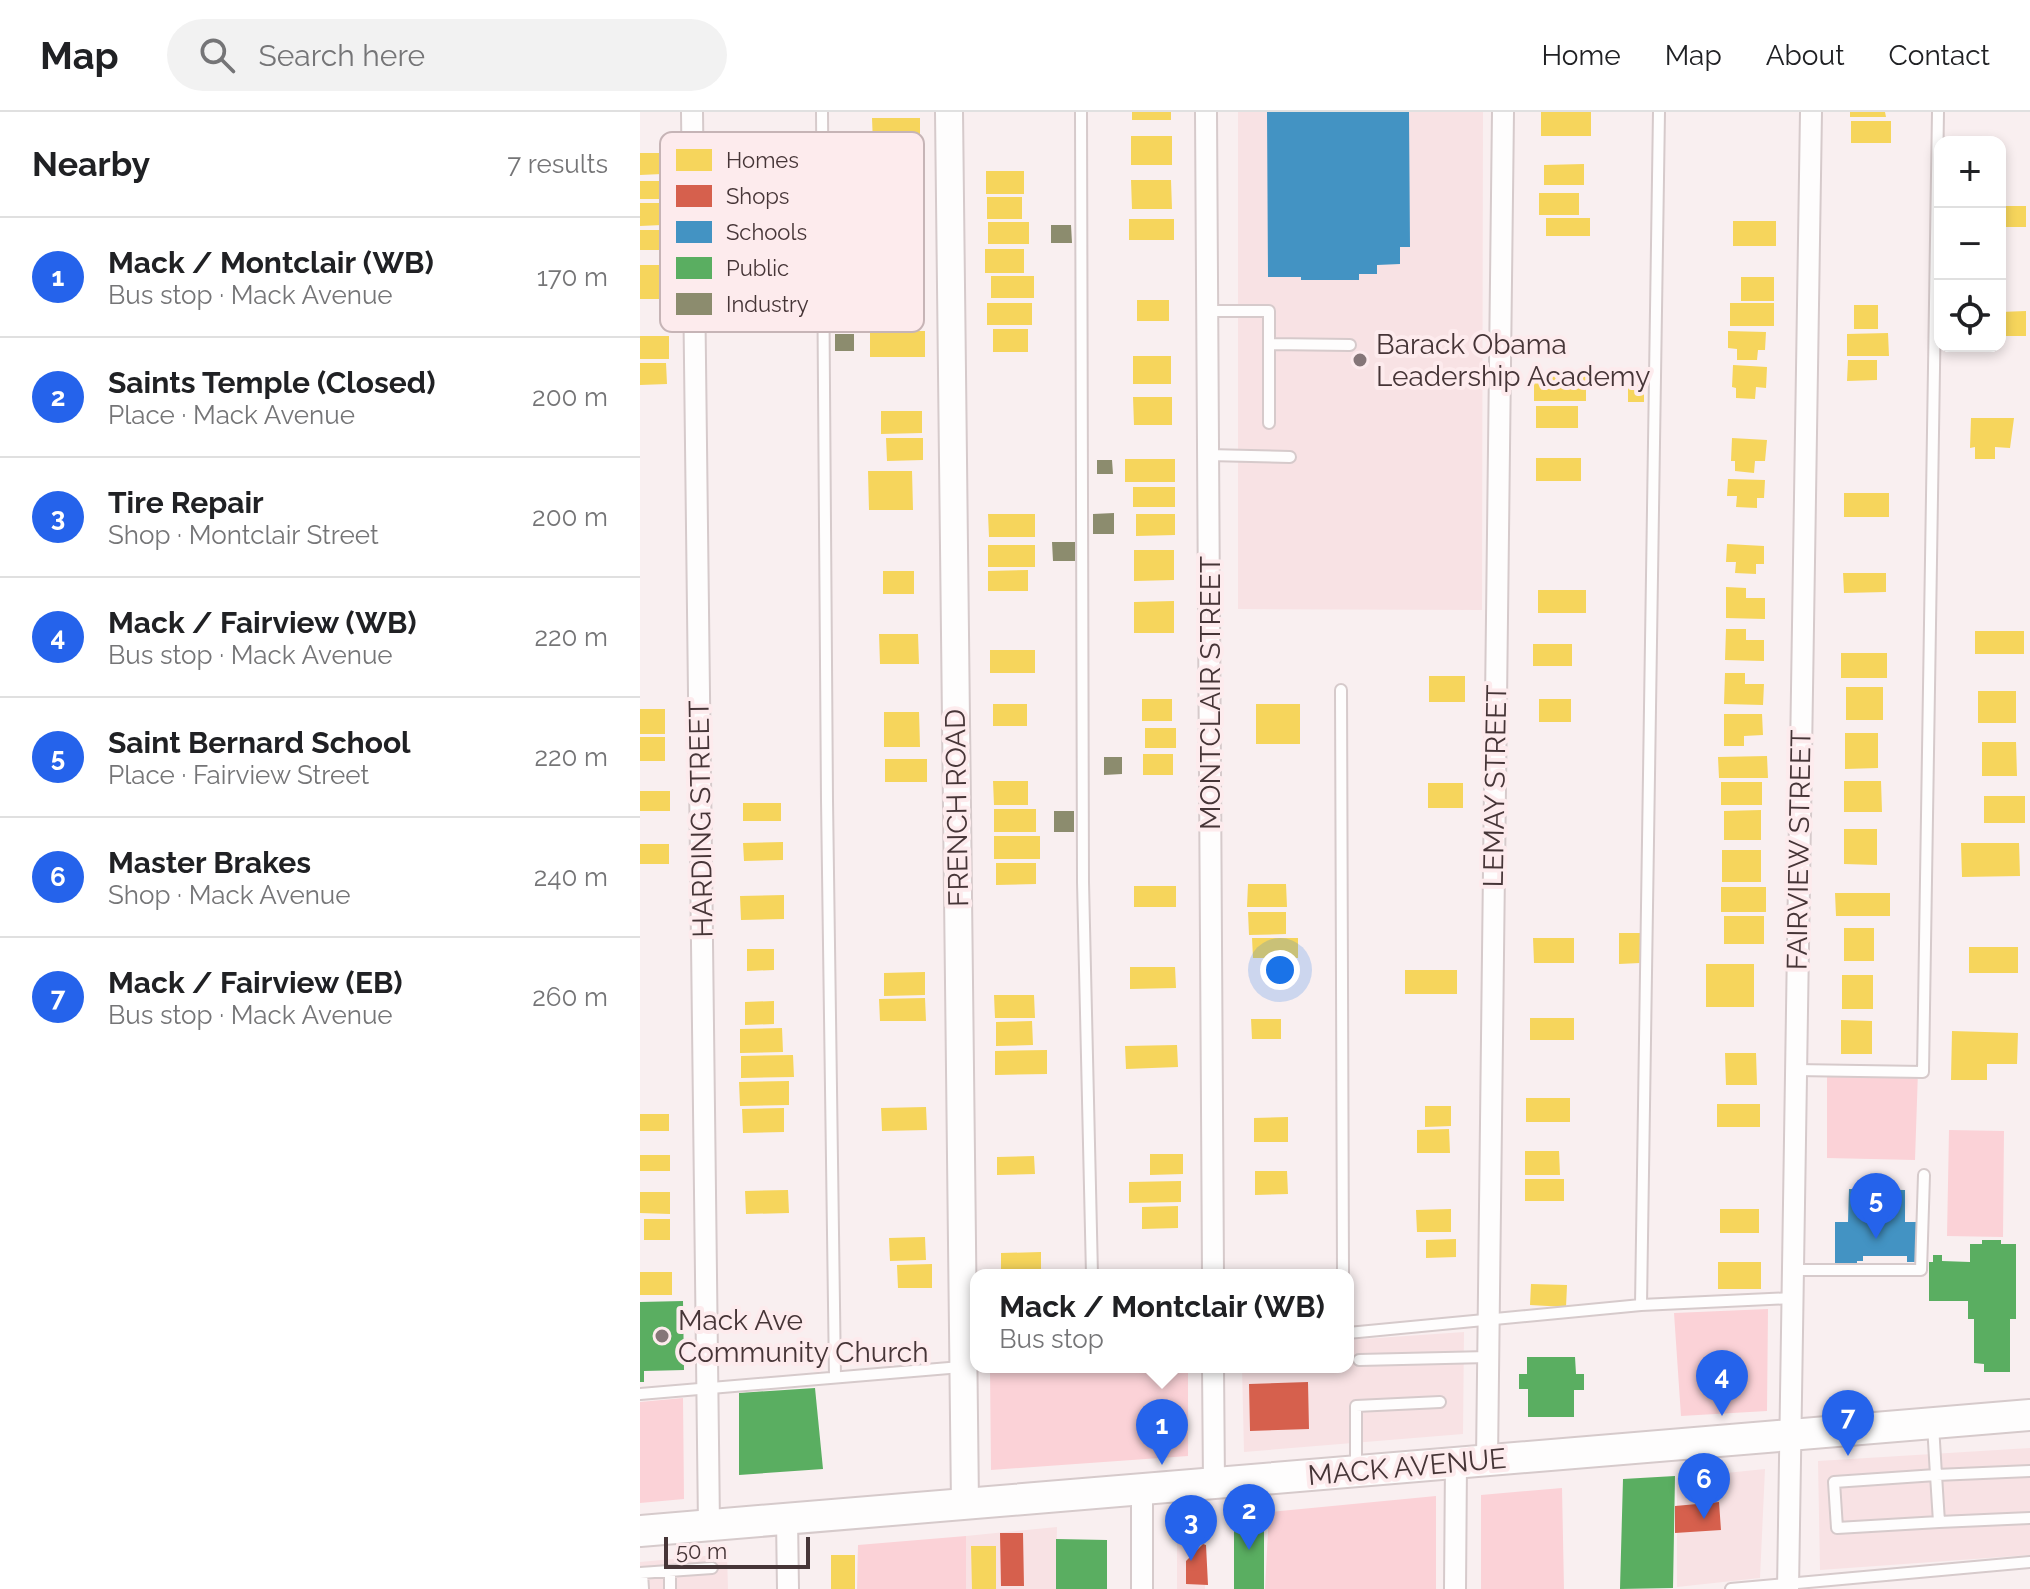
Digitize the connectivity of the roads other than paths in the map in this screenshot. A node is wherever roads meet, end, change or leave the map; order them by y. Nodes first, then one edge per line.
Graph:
1 (692, 112) edge
2 (822, 112) edge
3 (949, 112) edge
4 (1081, 112) edge
5 (1206, 112) edge
6 (1503, 112) edge
7 (1659, 112) edge
8 (1811, 112) edge
9 (1938, 112) edge
10 (692, 132) edge
11 (822, 132) edge
12 (1207, 311) junction
13 (695, 332) edge
14 (824, 332) edge
15 (1269, 344) junction
16 (1350, 345) dead end
17 (1269, 423) dead end
18 (1208, 455) junction
19 (1290, 457) dead end
20 (1341, 690) dead end
21 (1796, 1070) junction
22 (1924, 1175) dead end
23 (1092, 1269) edge
24 (1213, 1269) edge
25 (1343, 1269) edge
26 (1793, 1270) junction
27 (1793, 1298) junction
28 (1641, 1305) junction
29 (1488, 1321) junction
30 (1354, 1332) edge
31 (1488, 1357) junction
32 (1359, 1360) dead end
33 (970, 1366) edge
34 (1213, 1373) edge
35 (835, 1377) junction
36 (707, 1388) junction
37 (640, 1394) edge
38 (1440, 1402) dead end
39 (2030, 1415) edge
40 (1933, 1423) junction
41 (1791, 1435) junction
42 (1487, 1460) junction
43 (1456, 1463) junction
44 (1356, 1471) junction
45 (2030, 1471) edge
46 (1936, 1475) junction
47 (1214, 1483) junction
48 (1142, 1489) junction
49 (965, 1504) junction
50 (2030, 1518) edge
51 (787, 1519) junction
52 (1939, 1522) junction
53 (709, 1525) junction
54 (640, 1531) edge
55 (2030, 1562) edge
56 (712, 1568) dead end
57 (670, 1571) junction
58 (641, 1573) edge
59 (1788, 1587) edge
60 (643, 1589) edge
61 (670, 1589) edge
62 (788, 1589) edge
63 (1142, 1589) edge
64 (1455, 1589) edge
65 (1731, 1589) edge

1 - 10 street, HARDING STREET
2 - 11 lane
3 - 33 street, FRENCH ROAD
4 - 23 lane
5 - 12 street, MONTCLAIR STREET
6 - 29 street, LEMAY STREET
7 - 28 lane
8 - 21 street, FAIRVIEW STREET
9 - 21 lane
12 - 15 lane
12 - 18 street, MONTCLAIR STREET
13 - 36 street, HARDING STREET
14 - 35 lane
15 - 16 lane
15 - 17 lane
18 - 19 lane
18 - 24 street, MONTCLAIR STREET
20 - 25 lane
21 - 26 street, FAIRVIEW STREET
22 - 26 lane
26 - 27 street, FAIRVIEW STREET
27 - 28 lane
27 - 41 street, FAIRVIEW STREET
28 - 29 lane
29 - 30 lane
29 - 31 street, LEMAY STREET
31 - 32 lane
31 - 42 street, LEMAY STREET
33 - 35 lane
33 - 49 street, FRENCH ROAD
34 - 47 street
35 - 36 lane
36 - 37 lane
36 - 53 street, HARDING STREET
38 - 44 lane
39 - 40 main road, MACK AVENUE
40 - 41 main road, MACK AVENUE
40 - 46 lane
41 - 42 main road, MACK AVENUE
41 - 59 street, FAIRVIEW STREET
42 - 43 main road, MACK AVENUE
43 - 44 main road, MACK AVENUE
43 - 64 street
44 - 47 main road, MACK AVENUE
45 - 46 lane
46 - 52 lane
46 - 52 lane
47 - 48 main road, MACK AVENUE
48 - 49 main road, MACK AVENUE
48 - 63 street
49 - 51 main road, MACK AVENUE
50 - 52 lane
51 - 53 main road, MACK AVENUE
51 - 62 street
53 - 54 main road, MACK AVENUE
55 - 59 lane
56 - 57 lane
57 - 58 lane
57 - 61 lane
58 - 60 lane
59 - 65 lane

